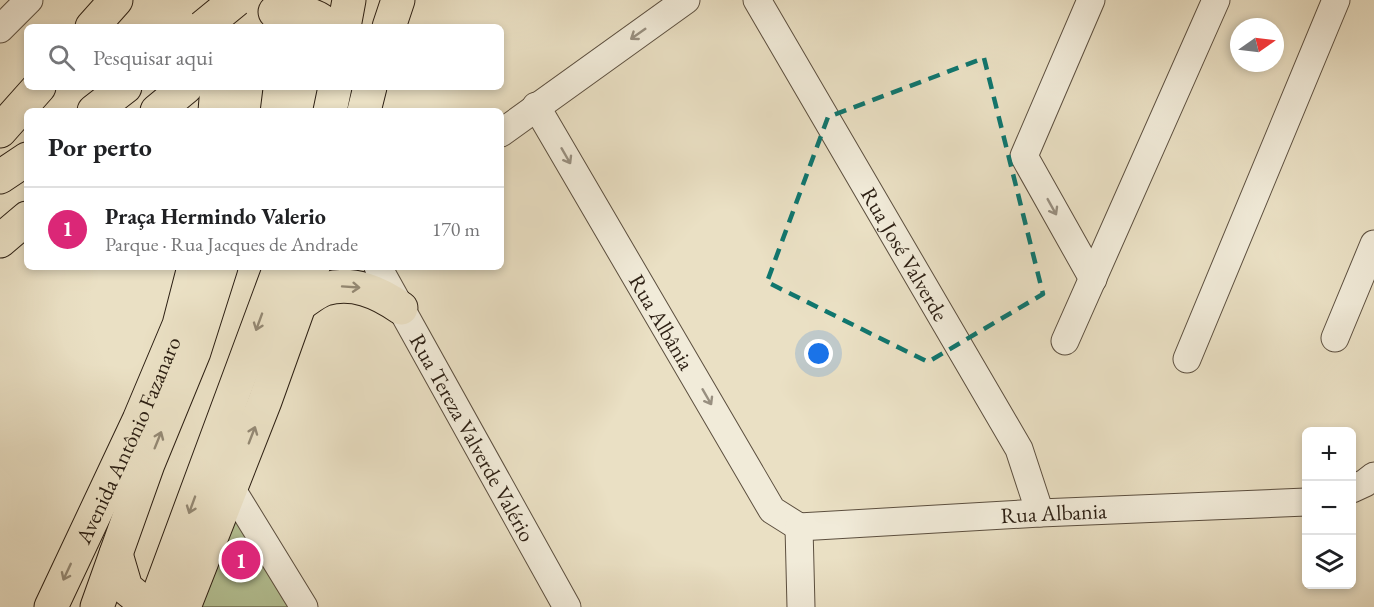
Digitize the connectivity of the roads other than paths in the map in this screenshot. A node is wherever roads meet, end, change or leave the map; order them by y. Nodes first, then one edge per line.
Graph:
1 (116, 0) edge
2 (229, 0) edge
3 (236, 0) edge
4 (349, 0) edge
5 (385, 0) edge
6 (398, 0) edge
7 (686, 0) edge
8 (757, 0) edge
9 (1091, 0) edge
10 (1216, 0) edge
11 (1336, 0) edge
12 (267, 13) edge
13 (95, 24) edge
14 (207, 24) edge
15 (225, 24) edge
16 (326, 24) edge
17 (345, 24) edge
18 (382, 24) edge
19 (389, 24) edge
20 (36, 90) edge
21 (121, 90) edge
22 (182, 90) edge
23 (217, 90) edge
24 (246, 90) edge
25 (334, 90) edge
26 (369, 90) edge
27 (536, 106) junction
28 (98, 108) edge
29 (161, 108) edge
30 (214, 108) edge
31 (243, 108) edge
32 (331, 108) edge
33 (365, 108) edge
34 (504, 131) edge
35 (0, 132) edge
36 (24, 161) edge
37 (0, 177) edge
38 (24, 221) edge
39 (0, 241) edge
40 (1374, 244) edge
41 (193, 270) edge
42 (220, 270) edge
43 (279, 270) edge
44 (312, 270) edge
45 (380, 270) edge
46 (1093, 279) junction
47 (300, 304) junction
48 (401, 308) junction
49 (1335, 338) dead end
50 (1065, 341) dead end
51 (1187, 359) dead end
52 (210, 454) junction
53 (1374, 476) edge
54 (1356, 487) edge
55 (231, 489) junction
56 (1302, 502) edge
57 (1040, 513) junction
58 (800, 527) junction
59 (119, 599) edge
60 (51, 607) edge
61 (67, 607) edge
62 (154, 607) edge
63 (184, 607) edge
64 (304, 607) edge
65 (567, 607) edge
66 (801, 607) edge

1 - 13 main road
2 - 15 main road
3 - 14 main road, bridge
4 - 17 main road
5 - 18 main road
6 - 19 main road
7 -> 27 street
8 - 57 street, Rua José Valverde
9 -> 46 street
10 - 46 street
11 - 51 street
12 - 16 main road
20 - 35 main road
21 - 28 main road
22 - 29 main road
23 - 30 main road
24 - 31 main road
25 - 32 main road
26 - 33 main road
27 - 34 street
27 -> 58 street, Rua Albânia
36 - 37 main road
38 - 39 main road
40 - 49 street
41 -> 60 main road, Avenida Antônio Fazanaro
59 -> 42 main road, Avenida Antônio Fazanaro
43 -> 52 main road
44 - 47 main road
45 - 48 street, Rua Tereza Valverde Valério
46 - 50 street
47 -> 48 main road
55 -> 47 main road
48 - 65 street, Rua Tereza Valverde Valério
52 - 55 street
52 -> 62 main road
53 - 54 street
55 - 63 main road
55 - 64 street
56 - 57 street, Rua Albania
57 - 58 street, Rua Albania
58 - 66 street
59 - 61 main road

